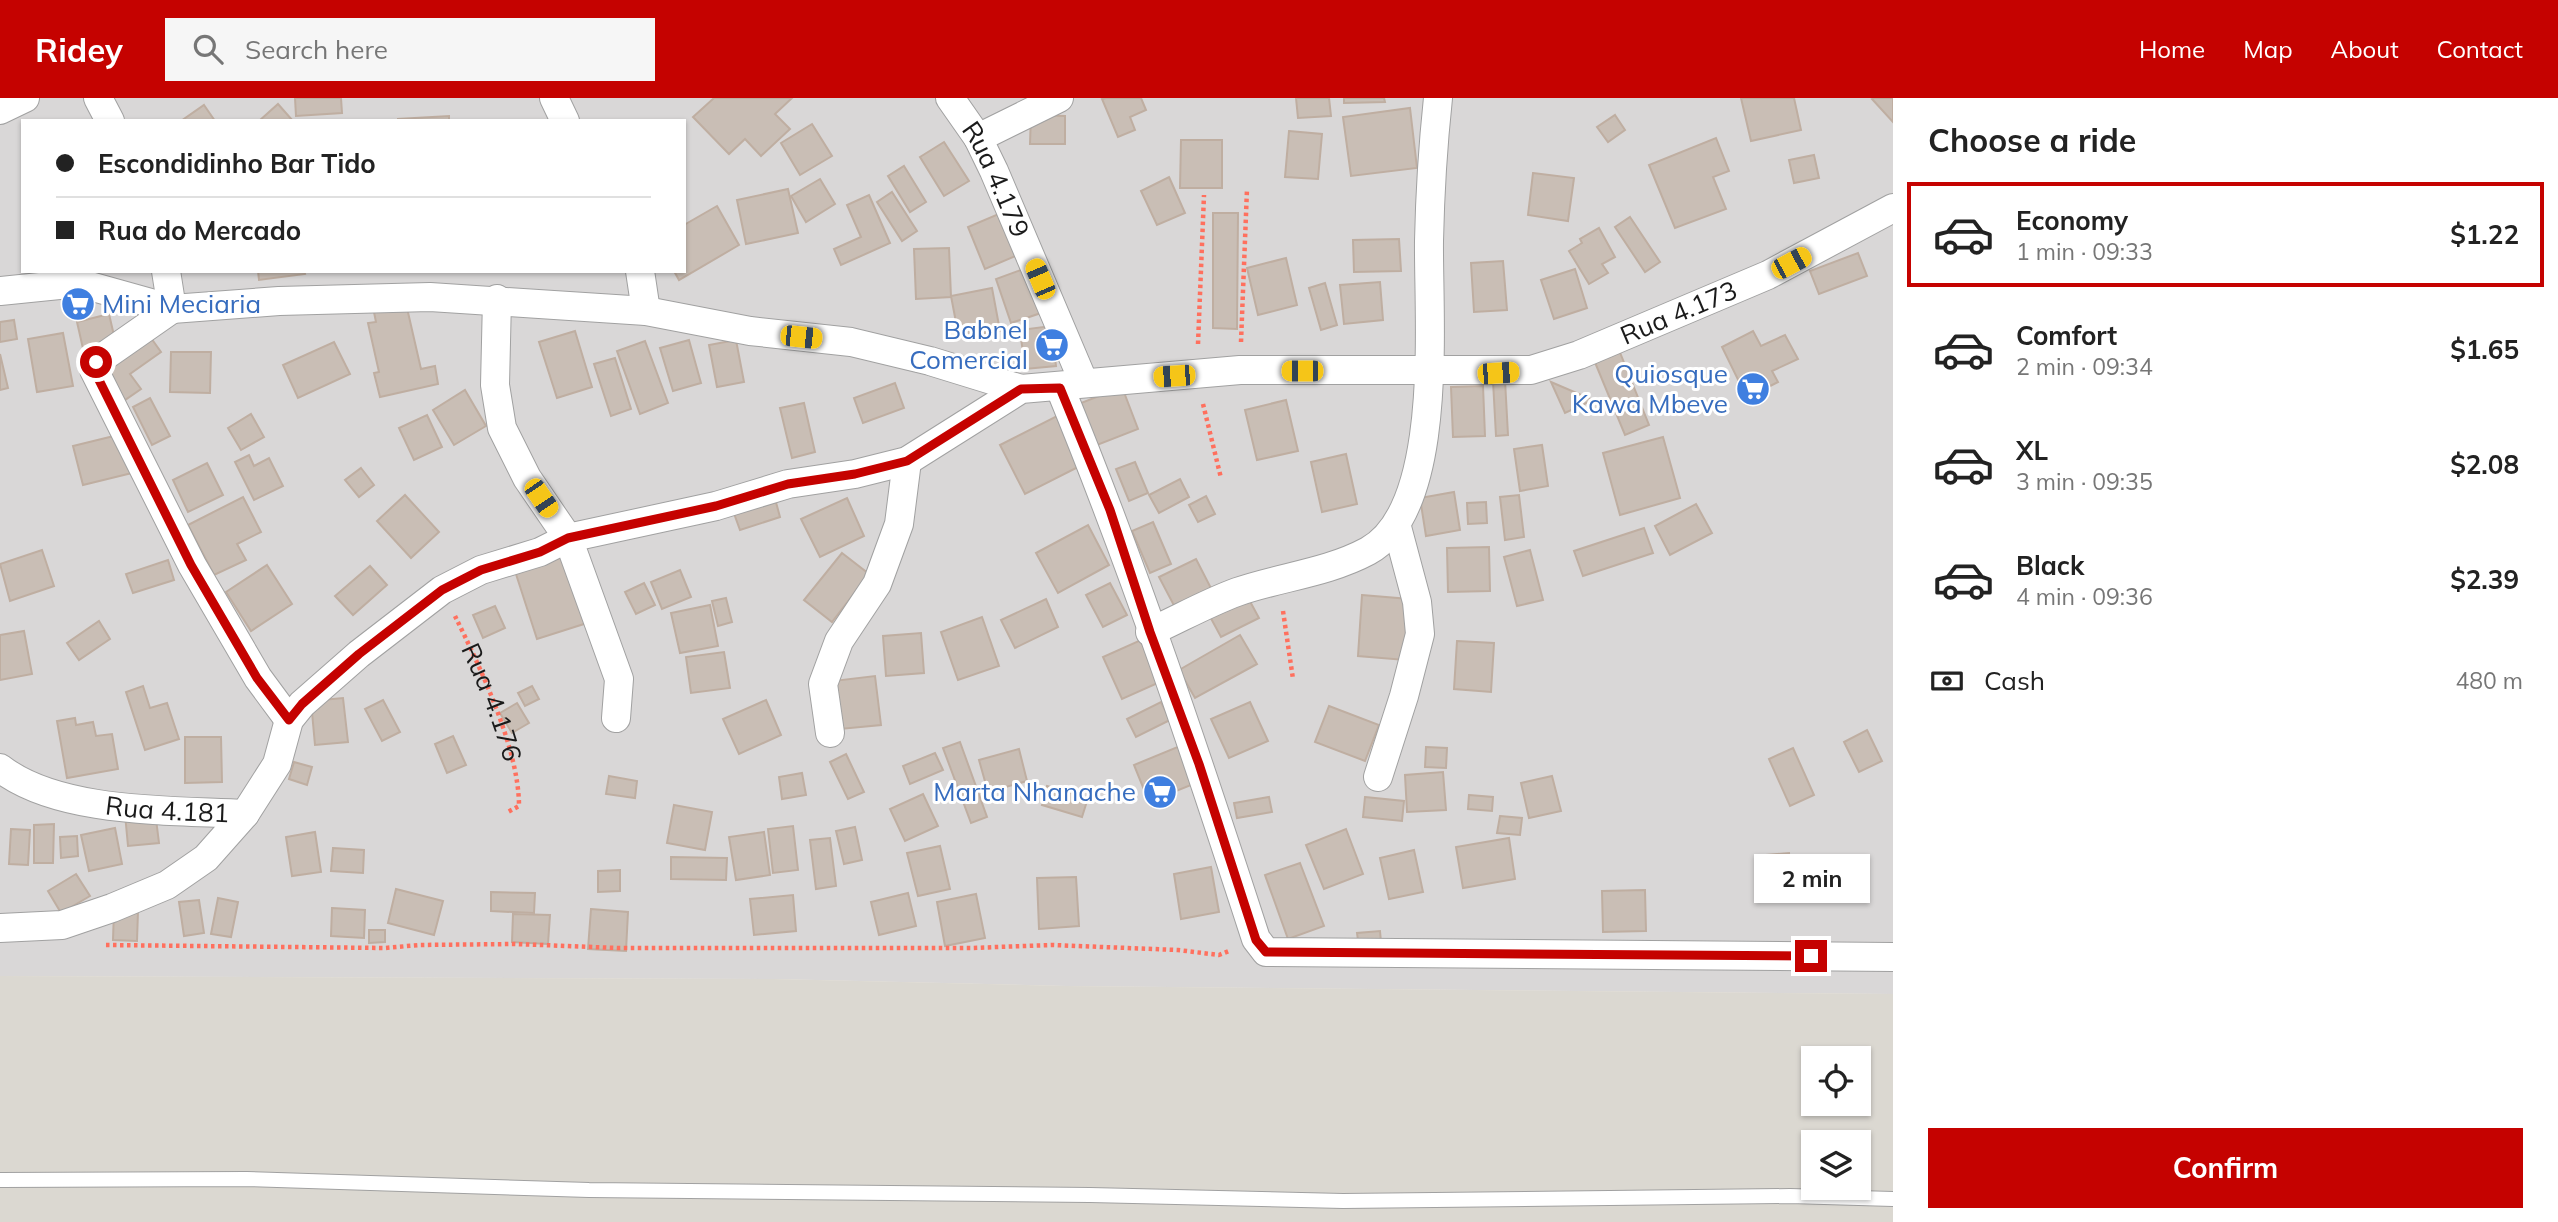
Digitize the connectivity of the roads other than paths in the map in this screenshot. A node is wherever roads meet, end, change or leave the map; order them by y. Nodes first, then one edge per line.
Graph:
1 (26, 98) edge
2 (98, 98) edge
3 (554, 98) edge
4 (950, 98) edge
5 (1059, 98) edge
6 (1437, 98) edge
7 (0, 110) edge
8 (109, 119) edge
9 (564, 119) edge
10 (978, 138) junction
11 (1893, 208) edge
12 (166, 273) edge
13 (640, 273) edge
14 (0, 291) edge
15 (497, 299) junction
16 (172, 309) junction
17 (646, 311) junction
18 (1430, 370) junction
19 (1072, 385) junction
20 (1021, 389) junction
21 (907, 461) junction
22 (1397, 527) junction
23 (568, 538) junction
24 (1150, 632) junction
25 (616, 718) dead end
26 (289, 720) junction
27 (830, 733) dead end
28 (0, 768) edge
29 (1378, 777) dead end
30 (245, 814) junction
31 (0, 928) edge
32 (1893, 957) edge
33 (0, 1180) edge
34 (1893, 1199) edge

1 - 7 street
2 - 8 street
3 - 9 street
4 - 10 street, Rua 4.179
5 - 10 street
6 - 18 street
10 - 19 street, Rua 4.179
11 - 18 street, Rua 4.173
12 - 16 street
13 - 17 street
14 - 16 street
15 - 16 street
15 - 17 street
15 - 23 street
16 - 26 street
17 - 20 street
18 - 19 street, Rua 4.173
18 - 22 street
19 - 20 street, Rua 4.173
19 - 24 street
20 - 21 street
21 - 23 street
21 - 27 street
22 - 24 street
22 - 29 street
23 - 25 street
23 - 26 street, Rua 4.181
24 - 32 street
26 - 30 street, Rua 4.181
28 - 30 street, Rua 4.181
30 - 31 street
33 - 34 lane

